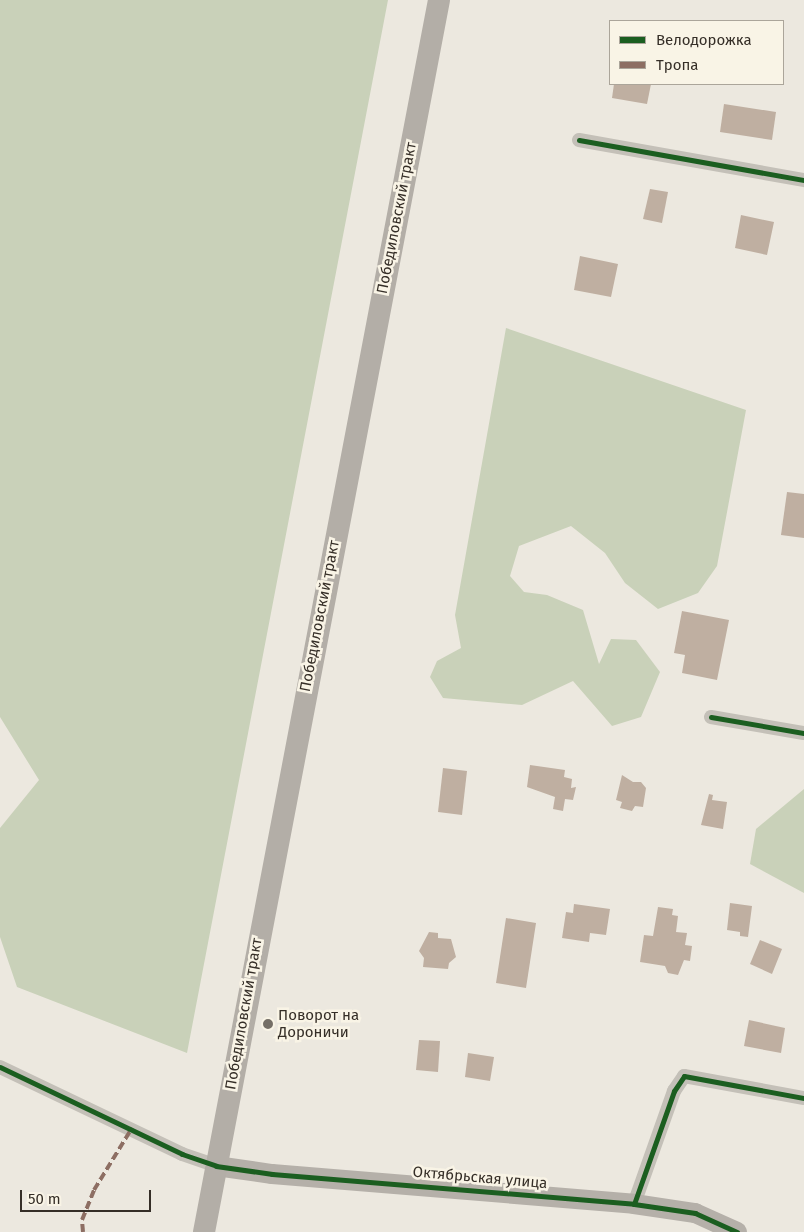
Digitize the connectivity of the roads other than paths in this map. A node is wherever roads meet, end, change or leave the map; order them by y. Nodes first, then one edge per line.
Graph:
1 (439, 0) edge
2 (579, 140) dead end
3 (804, 180) edge
4 (711, 717) dead end
5 (804, 733) edge
6 (0, 1067) edge
7 (804, 1098) edge
8 (216, 1166) junction
9 (634, 1204) junction
10 (204, 1232) edge
11 (737, 1232) edge

1 - 8 main road, Победиловский тракт
2 - 3 street
4 - 5 street
6 - 8 street
7 - 9 street
8 - 9 street, Октябрьская улица
8 - 10 main road, Победиловский тракт
9 - 11 street, Октябрьская улица

